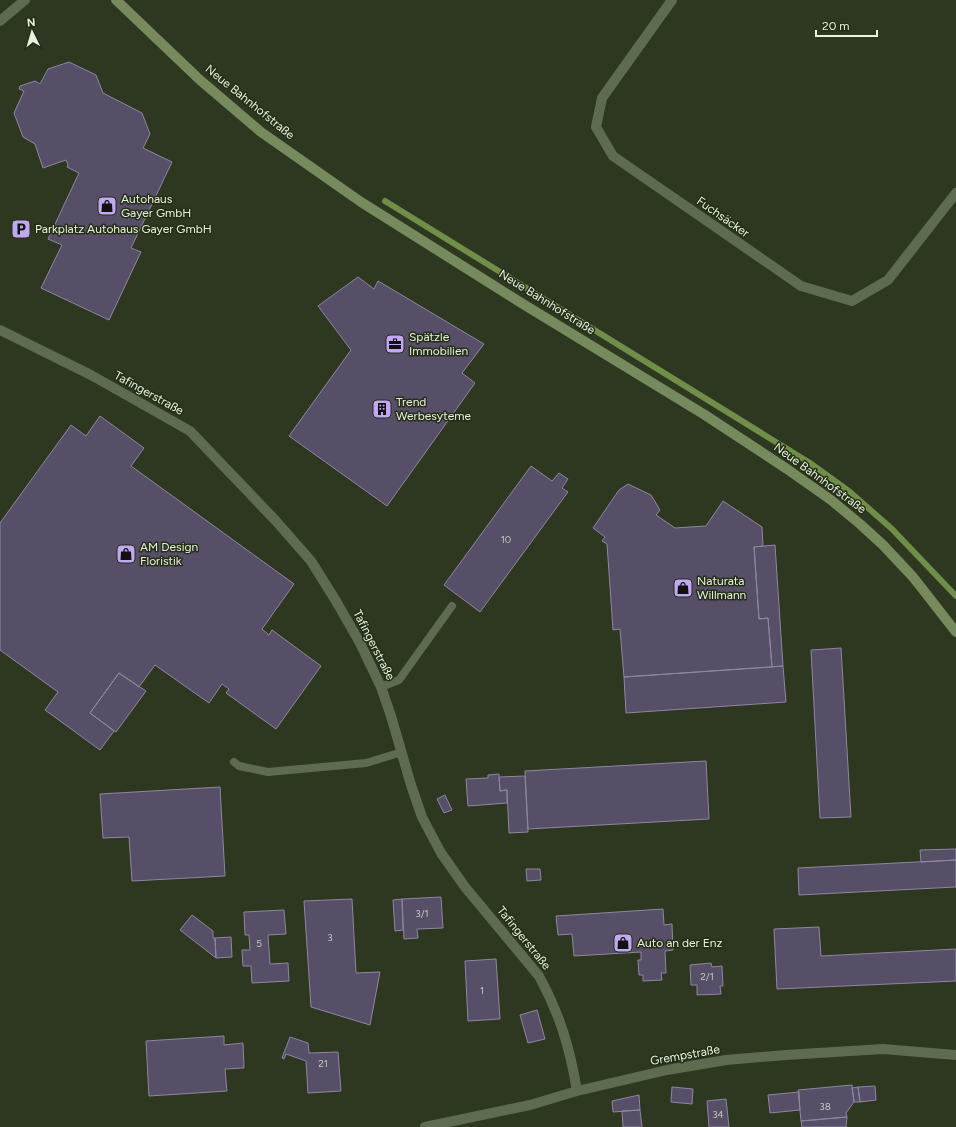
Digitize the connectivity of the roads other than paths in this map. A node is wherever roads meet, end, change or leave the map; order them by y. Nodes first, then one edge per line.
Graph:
1 (25, 0) edge
2 (116, 0) edge
3 (672, 0) edge
4 (0, 20) edge
5 (956, 193) edge
6 (0, 330) edge
7 (452, 606) dead end
8 (956, 632) edge
9 (381, 687) junction
10 (402, 752) junction
11 (234, 762) dead end
12 (956, 1055) edge
13 (577, 1091) junction
14 (425, 1127) edge

1 - 4 street
2 - 8 main road, Neue Bahnhofstraße
3 - 5 street, Fuchsäcker
6 - 9 street, Tafingerstraße
7 - 9 lane
9 - 10 street, Tafingerstraße
10 - 11 lane
10 - 13 street, Tafingerstraße
12 - 13 street, Grempstraße
13 - 14 street, Grempstraße

